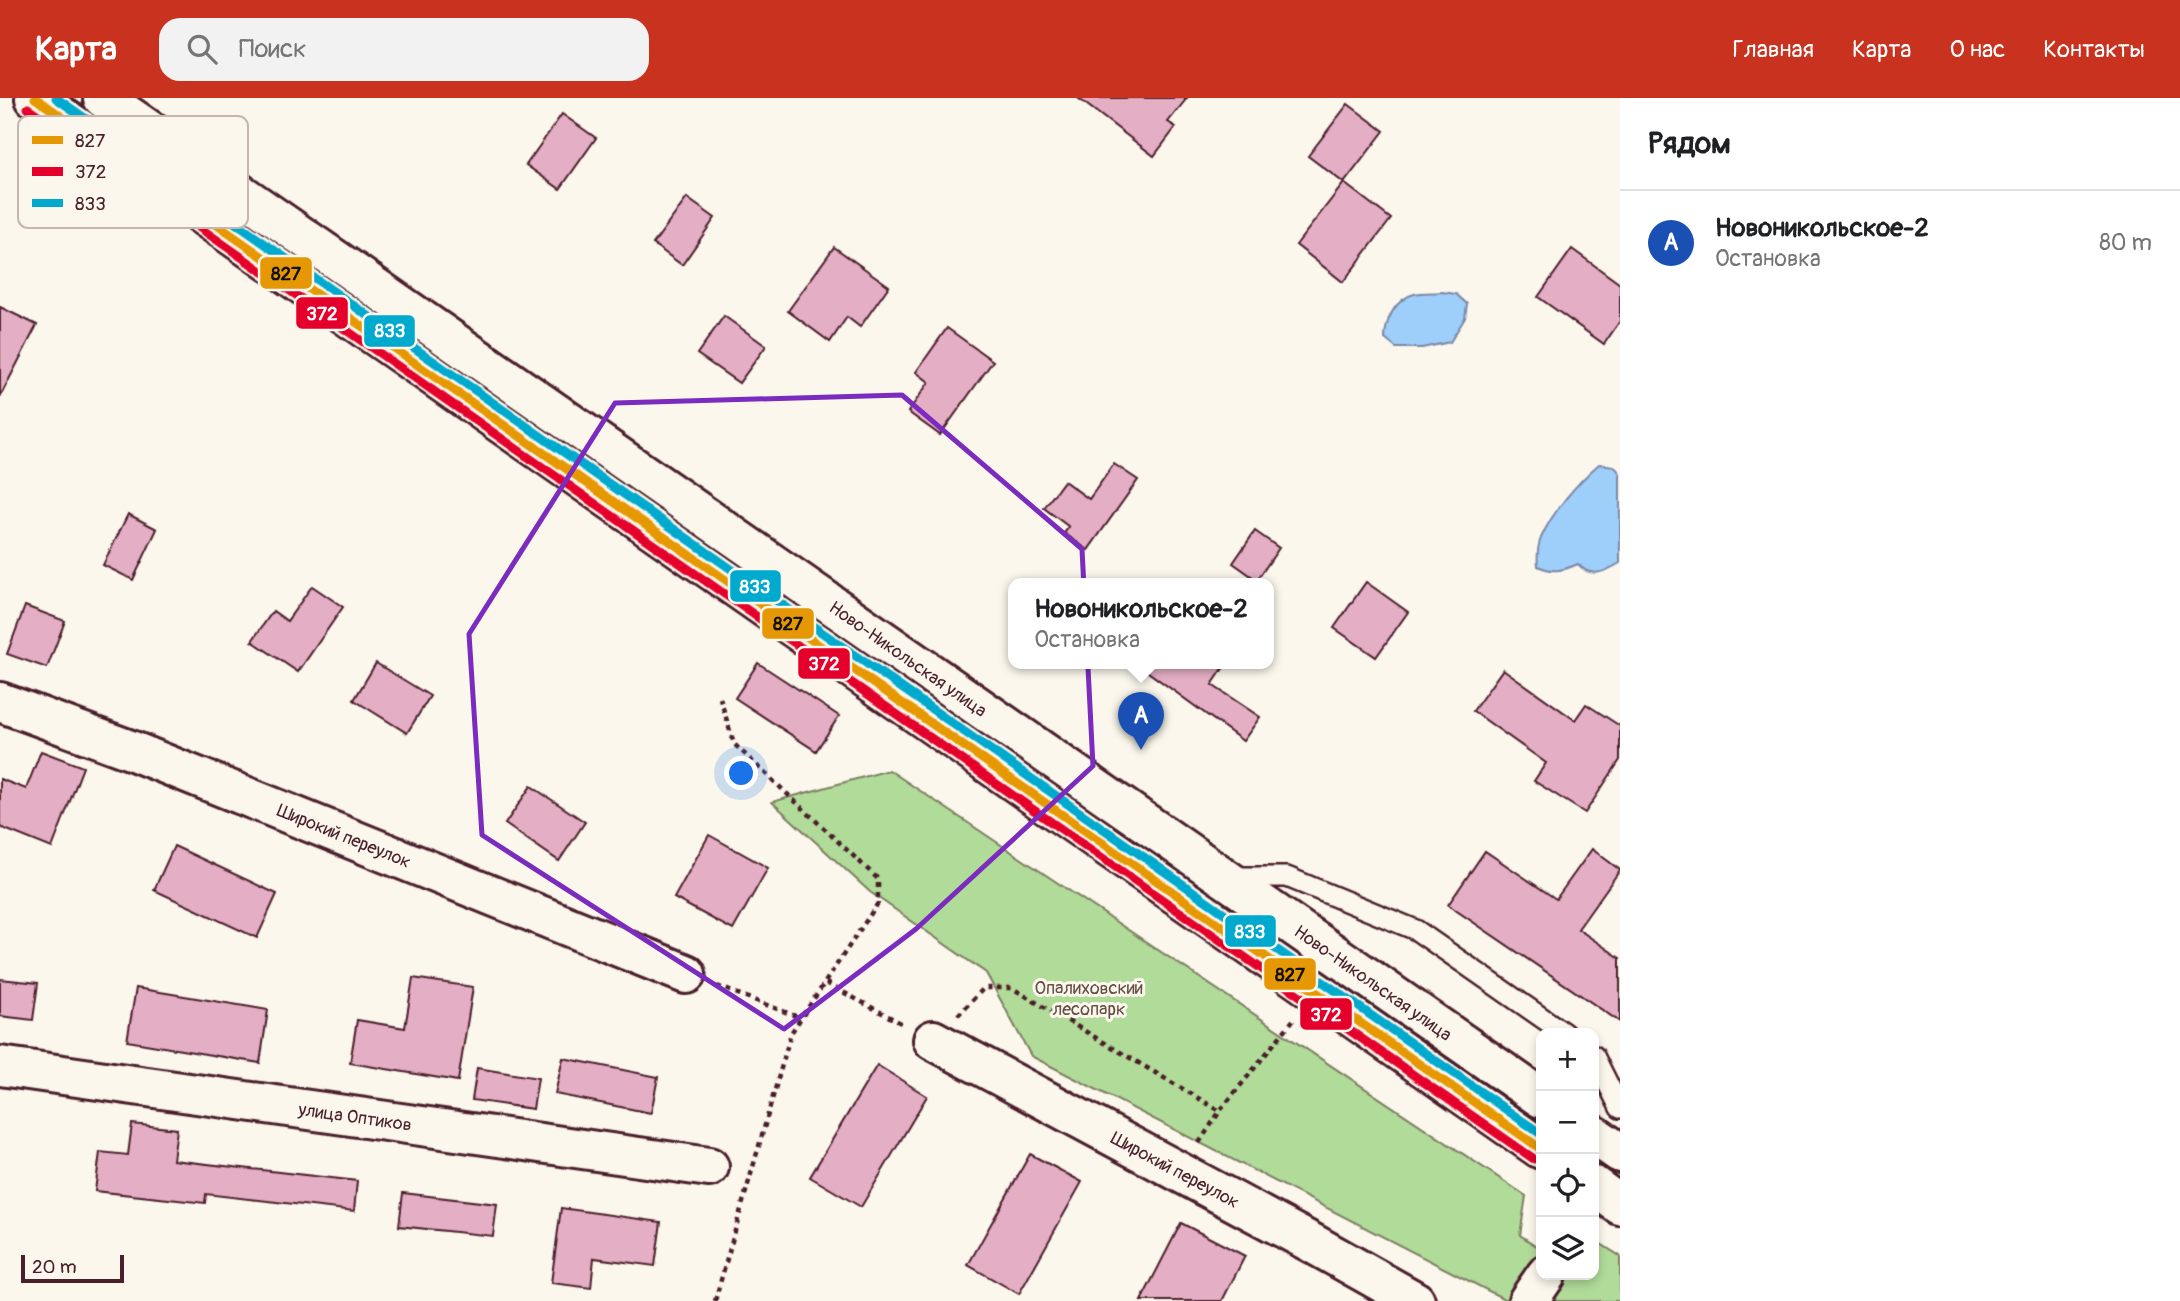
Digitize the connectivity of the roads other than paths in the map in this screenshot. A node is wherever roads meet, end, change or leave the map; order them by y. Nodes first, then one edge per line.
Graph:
1 (35, 98) edge
2 (103, 98) edge
3 (61, 116) edge
4 (129, 116) edge
5 (248, 199) edge
6 (221, 228) edge
7 (0, 702) edge
8 (1221, 877) junction
9 (687, 974) road end
10 (1557, 1028) edge
11 (933, 1040) road end
12 (0, 1066) edge
13 (1599, 1066) edge
14 (1536, 1095) edge
15 (1620, 1108) edge
16 (1599, 1138) edge
17 (1536, 1146) edge
18 (1620, 1153) edge
19 (709, 1167) dead end
20 (1543, 1280) edge
21 (1415, 1301) edge
22 (1528, 1301) edge

1 - 3 main road
2 - 4 main road, Ново-Никольская улица
5 - 8 main road, Ново-Никольская улица
6 - 17 main road
7 - 9 main road, Широкий переулок
8 - 10 lane
8 - 14 main road, Ново-Никольская улица
11 - 21 main road, Широкий переулок
12 - 19 main road, улица Оптиков
13 - 15 lane
16 - 18 main road
20 - 22 main road

